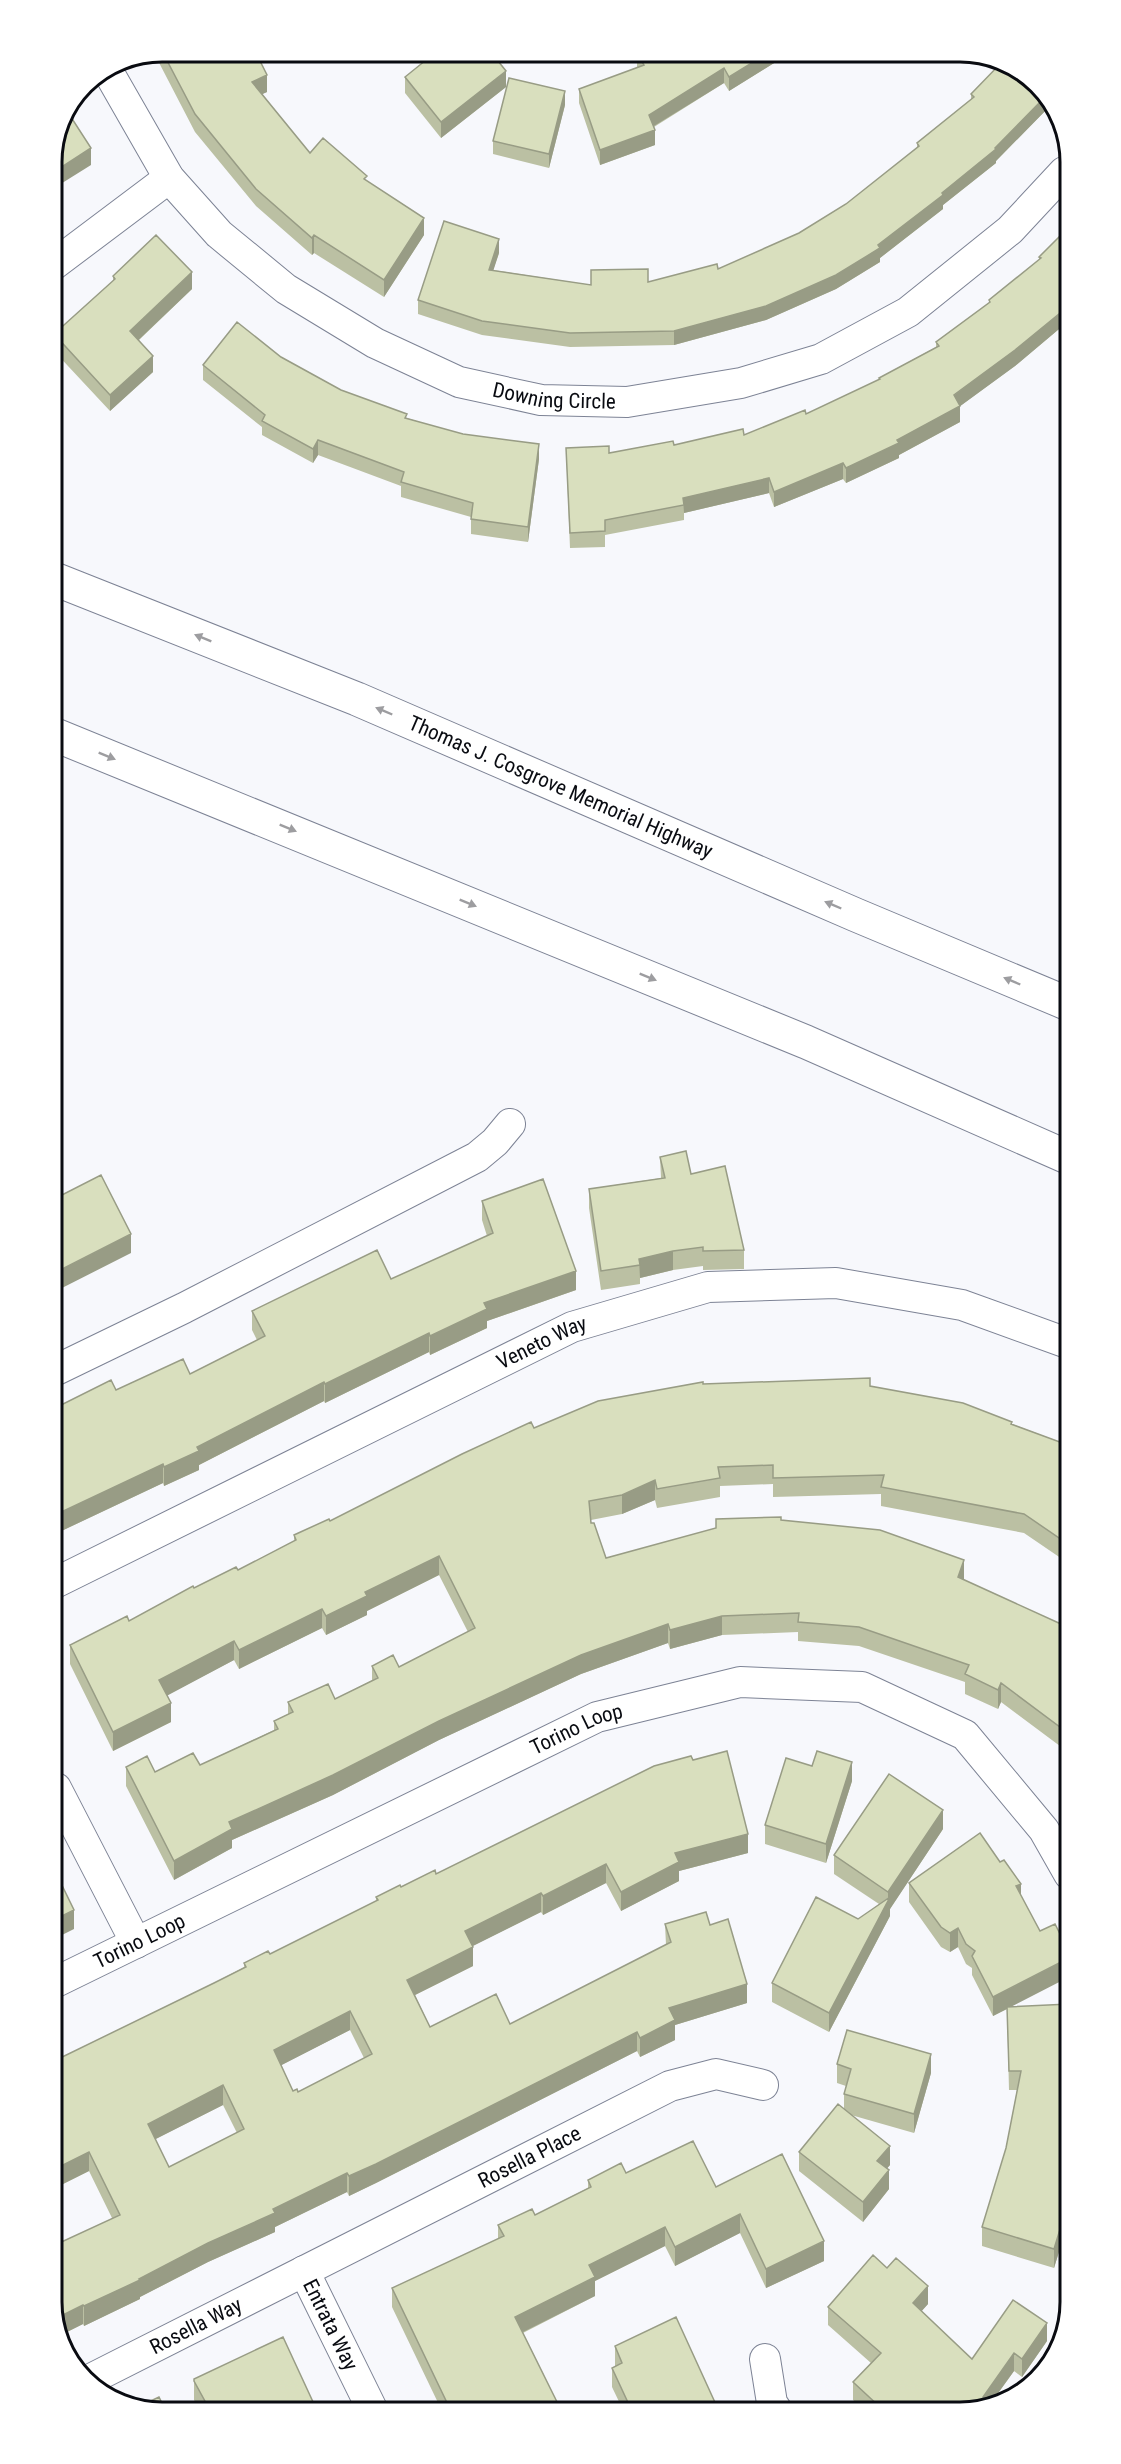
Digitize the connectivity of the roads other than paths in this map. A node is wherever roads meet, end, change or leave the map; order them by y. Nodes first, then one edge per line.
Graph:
1 (110, 75) edge
2 (1060, 176) edge
3 (169, 178) junction
4 (62, 258) edge
5 (62, 582) edge
6 (62, 738) edge
7 (1060, 1001) edge
8 (510, 1124) dead end
9 (1060, 1154) edge
10 (1060, 1340) edge
11 (62, 1367) edge
12 (62, 1580) edge
13 (62, 1800) edge
14 (1060, 1858) edge
15 (135, 1943) junction
16 (62, 1979) edge
17 (763, 2085) dead end
18 (304, 2271) junction
19 (765, 2359) dead end
20 (95, 2377) edge
21 (370, 2402) edge
22 (772, 2402) edge

1 - 3 street, Downing Circle
2 - 3 street, Downing Circle
3 - 4 street
7 -> 5 highway, Thomas J. Cosgrove Memorial Highway
6 -> 9 highway
8 - 11 street
10 - 12 street, Veneto Way
13 - 15 street
14 - 15 street, Torino Loop
15 - 16 street, Torino Loop
17 - 18 street, Rosella Place
18 - 20 street, Rosella Way
18 - 21 street, Entrata Way
19 - 22 street

